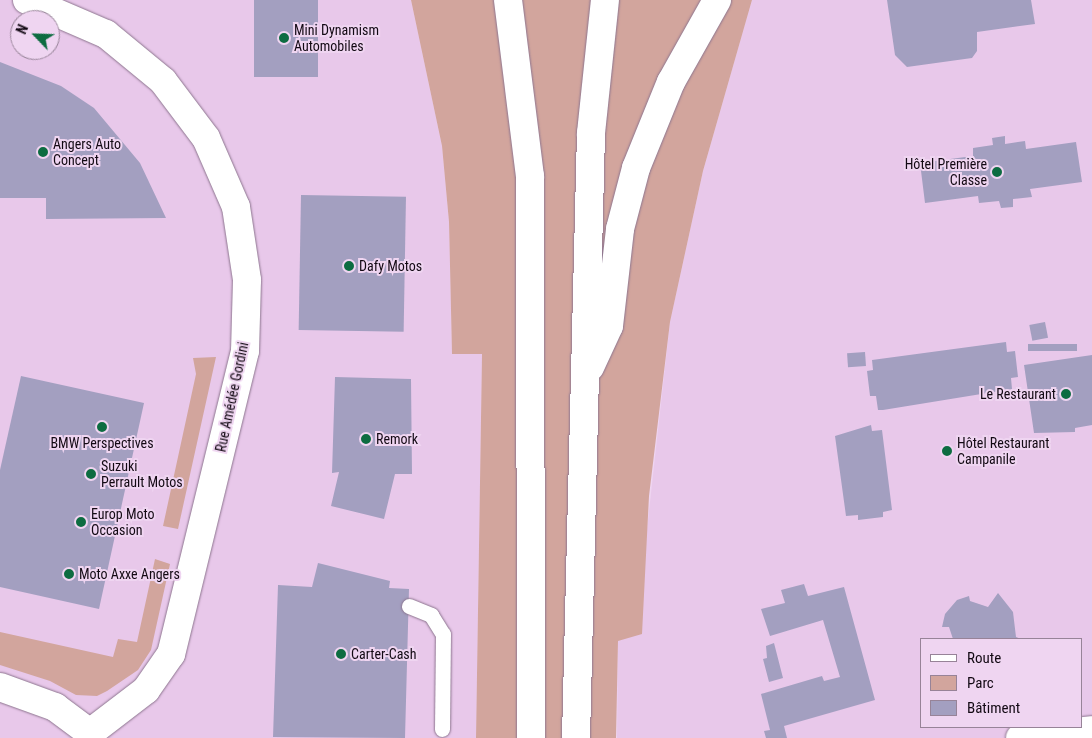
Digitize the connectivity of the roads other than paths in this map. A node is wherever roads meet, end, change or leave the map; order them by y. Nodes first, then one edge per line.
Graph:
1 (27, 0) edge
2 (493, 0) edge
3 (508, 0) edge
4 (604, 0) edge
5 (718, 0) edge
6 (515, 51) junction
7 (586, 378) junction
8 (409, 606) dead end
9 (0, 687) edge
10 (442, 729) dead end
11 (1092, 730) edge
12 (90, 735) edge
13 (531, 738) edge
14 (576, 738) edge
15 (1020, 738) edge

1 - 12 main road, Rue Amédée Gordini
2 - 6 main road
3 - 6 main road
4 - 7 main road
5 - 7 main road
6 - 13 main road
7 - 14 main road
8 - 10 lane
9 - 12 main road
11 - 15 main road

